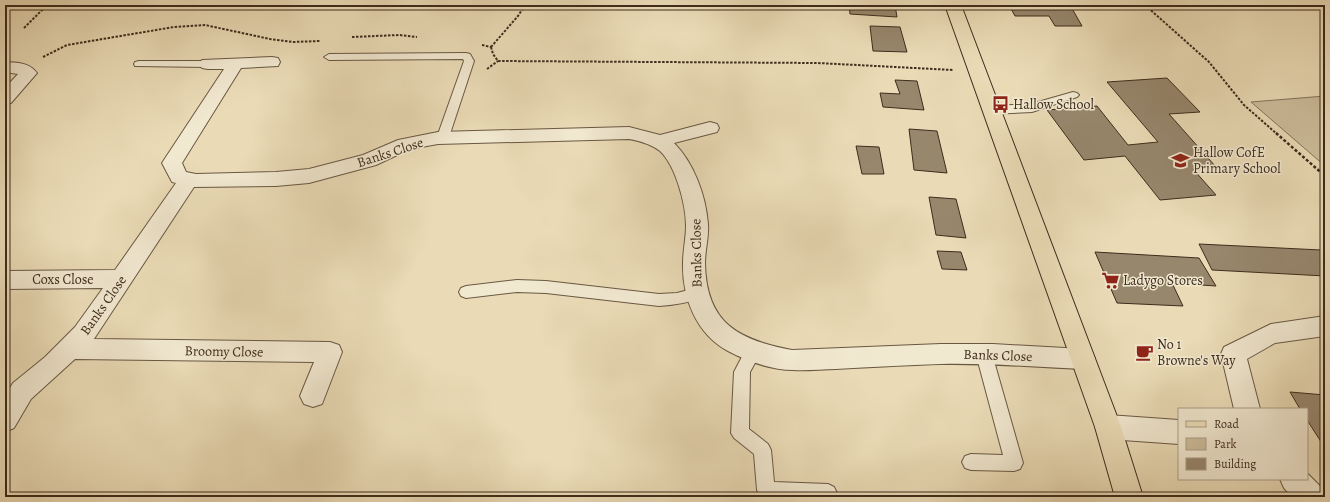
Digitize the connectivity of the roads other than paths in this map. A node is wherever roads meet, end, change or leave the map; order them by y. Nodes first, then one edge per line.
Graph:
1 (953, 5) edge
2 (329, 58) dead end
3 (272, 62) dead end
4 (236, 63) junction
5 (139, 64) dead end
6 (208, 64) joint
7 (5, 67) edge
8 (1073, 95) dead end
9 (5, 99) edge
10 (991, 110) junction
11 (710, 128) dead end
12 (443, 138) junction
13 (659, 141) junction
14 (189, 180) junction
15 (121, 279) junction
16 (5, 280) edge
17 (466, 292) dead end
18 (696, 294) junction
19 (1325, 326) edge
20 (69, 349) junction
21 (754, 352) junction
22 (984, 354) junction
23 (1083, 359) junction
24 (313, 396) dead end
25 (1247, 408) edge
26 (5, 420) edge
27 (1108, 427) junction
28 (1178, 432) edge
29 (971, 462) dead end
30 (1295, 480) edge
31 (828, 493) dead end
32 (1129, 497) edge
33 (1313, 497) edge

1 - 10 main road
2 - 12 lane
3 - 4 street
4 - 6 street
4 - 14 street
5 - 6 lane
7 - 9 street
8 - 10 lane
10 - 23 main road
11 - 13 street
12 - 13 street, Banks Close
12 - 14 street, Banks Close
13 - 18 street, Banks Close
14 - 15 street, Banks Close
15 - 16 street, Coxs Close
15 - 20 street, Banks Close
17 - 18 lane
18 - 21 street, Banks Close
19 - 25 street
20 - 24 street, Broomy Close
20 - 26 street, Banks Close
21 - 22 street, Banks Close
21 - 31 lane
22 - 23 street, Banks Close
22 - 29 lane
23 - 27 main road
27 - 28 street
27 - 32 main road
30 - 33 street

